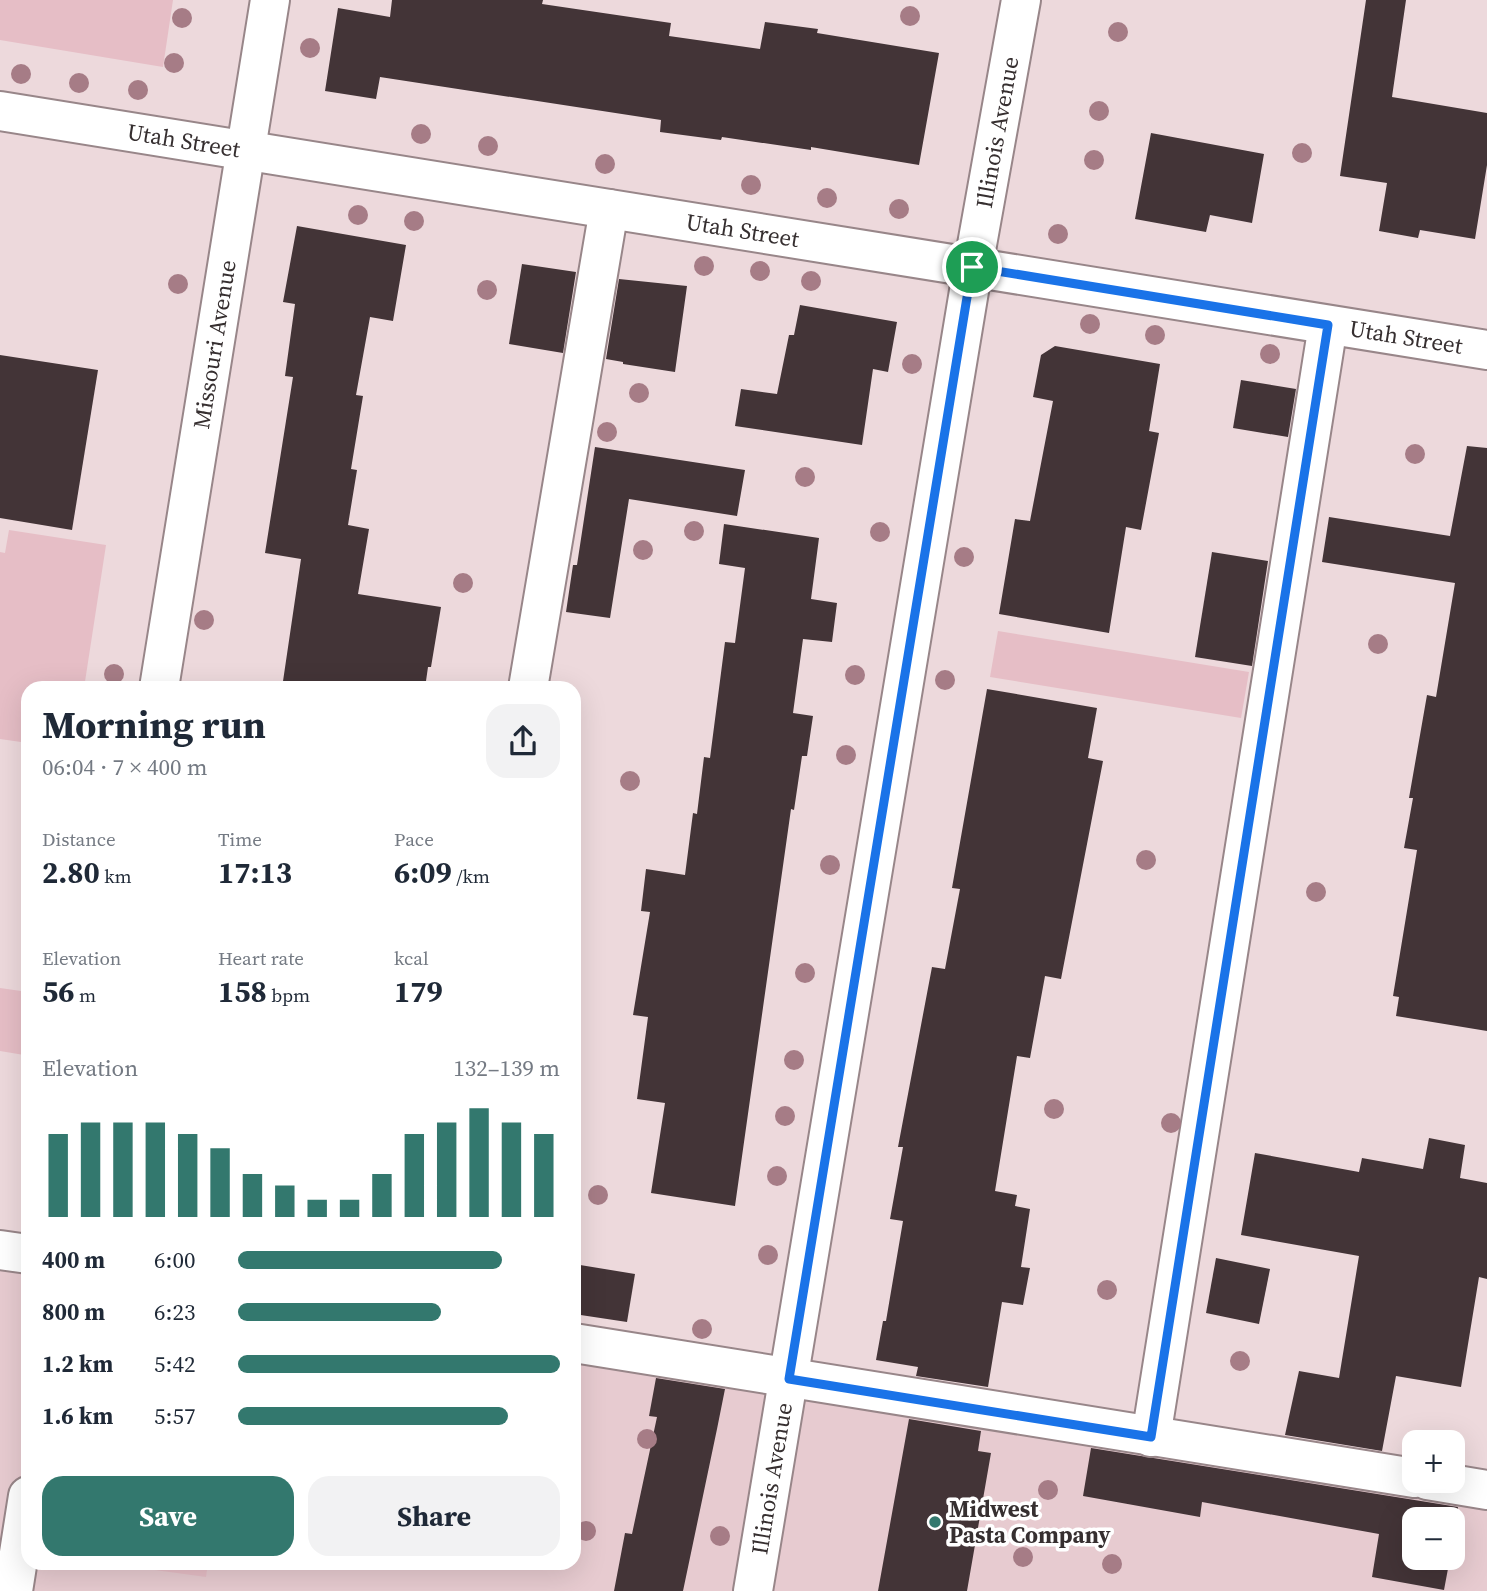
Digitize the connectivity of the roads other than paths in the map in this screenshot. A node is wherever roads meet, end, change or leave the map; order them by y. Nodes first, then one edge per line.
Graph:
1 (270, 0) edge
2 (1021, 0) edge
3 (0, 111) edge
4 (246, 150) junction
5 (609, 209) junction
6 (972, 267) junction
7 (1328, 325) junction
8 (1487, 350) edge
9 (160, 681) edge
10 (529, 681) edge
11 (0, 1250) edge
12 (21, 1253) edge
13 (581, 1344) edge
14 (789, 1379) junction
15 (1151, 1437) junction
16 (1402, 1476) edge
17 (1465, 1486) edge
18 (1487, 1490) edge
19 (21, 1540) edge
20 (13, 1591) edge
21 (753, 1591) edge

1 - 4 street, Missouri Avenue
2 - 6 street, Illinois Avenue
3 - 4 street, Utah Street
4 - 5 street, Utah Street
4 - 9 street, Missouri Avenue
5 - 6 street, Utah Street
5 - 10 street
6 - 7 street, Utah Street
6 - 14 street, Illinois Avenue
7 - 8 street, Utah Street
7 - 15 street
11 - 12 street
13 - 14 street
14 - 15 street
14 - 21 street, Illinois Avenue
15 - 16 street
17 - 18 street
19 - 20 street

